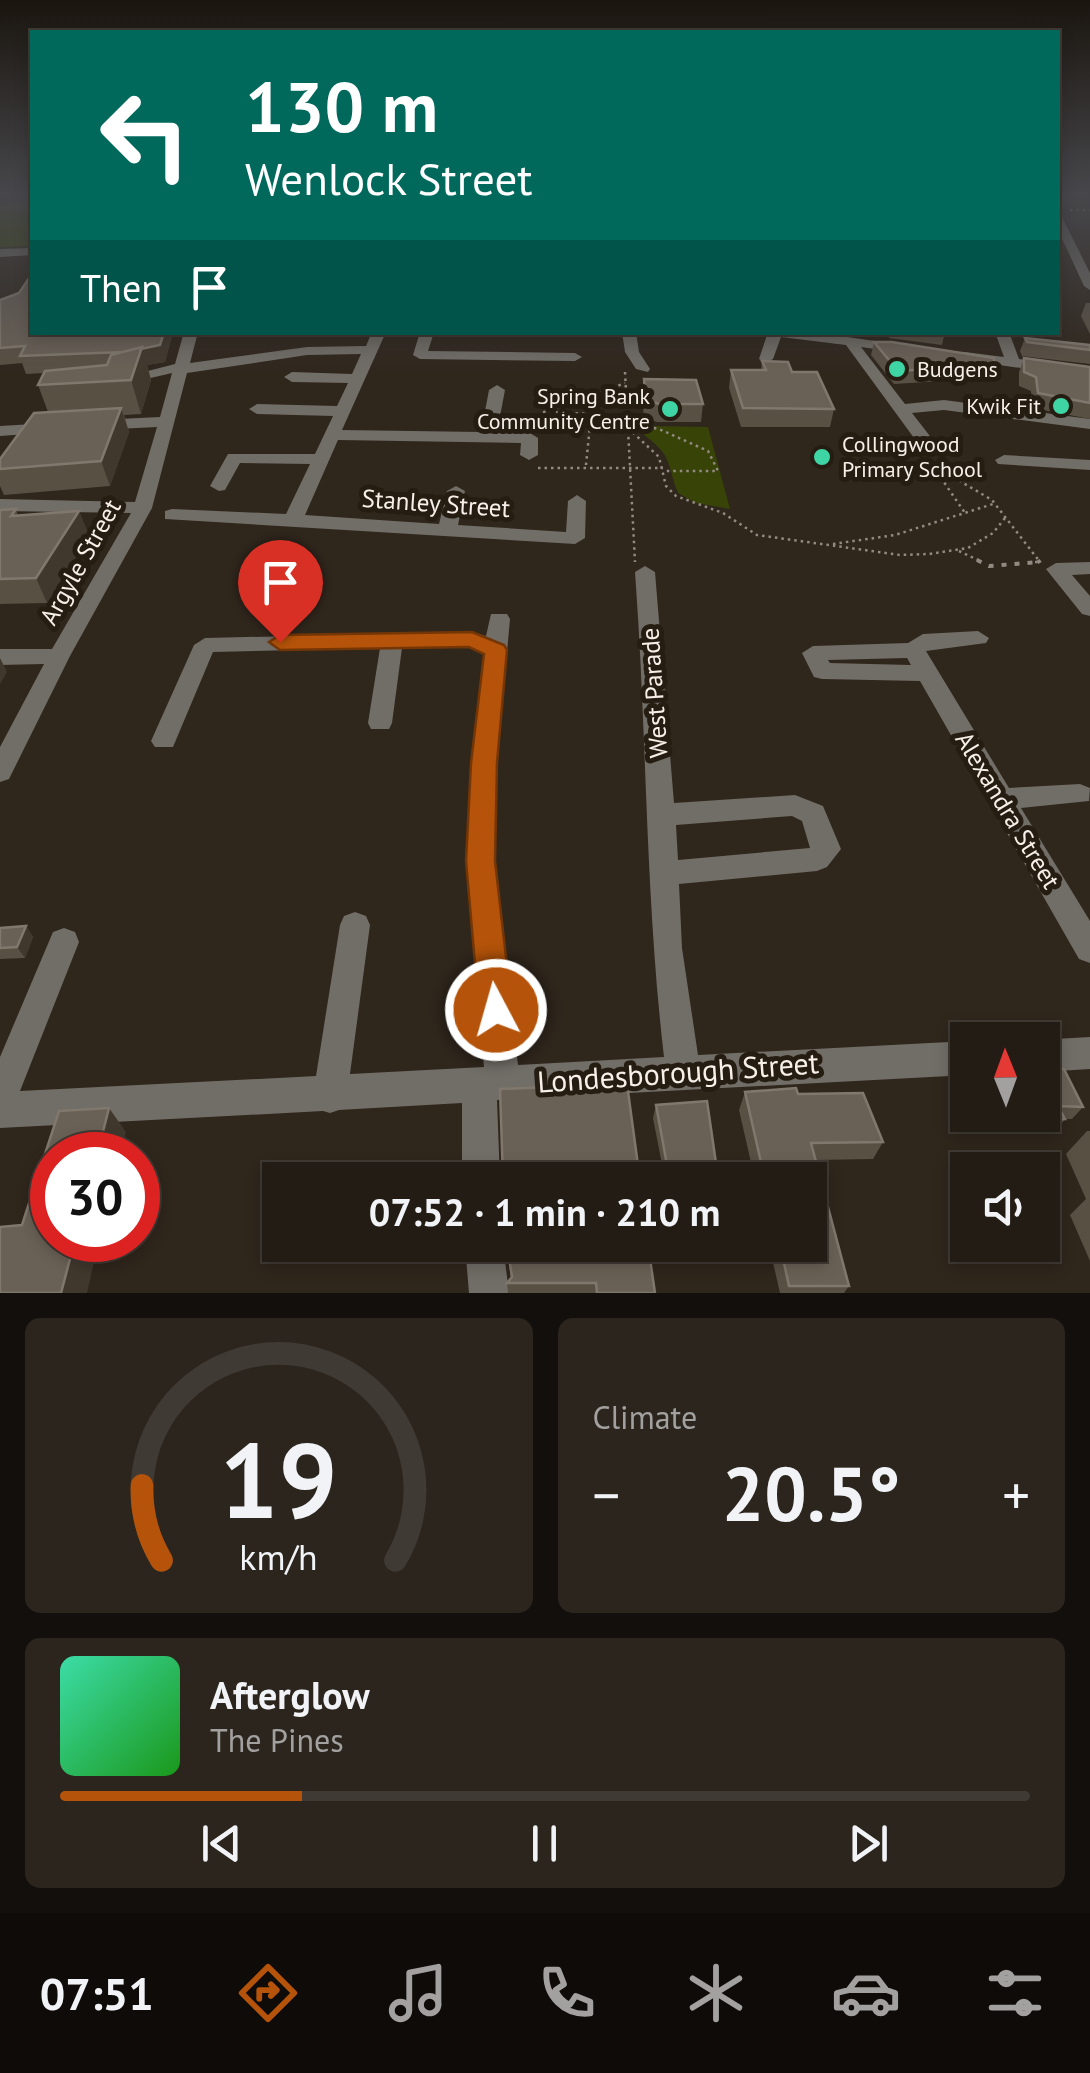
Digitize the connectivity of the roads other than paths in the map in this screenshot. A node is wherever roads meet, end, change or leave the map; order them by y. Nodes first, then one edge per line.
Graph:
1 (1075, 254) edge
2 (1090, 286) edge
3 (190, 335) edge
4 (427, 335) edge
5 (776, 335) edge
6 (810, 335) edge
7 (1003, 335) edge
8 (500, 338) dead end
9 (630, 339) edge
10 (864, 340) edge
11 (375, 341) edge
12 (923, 351) edge
13 (941, 353) edge
14 (496, 356) junction
15 (575, 358) dead end
16 (766, 359) edge
17 (1014, 362) junction
18 (181, 368) junction
19 (643, 370) dead end
20 (1090, 373) edge
21 (292, 378) dead end
22 (358, 379) junction
23 (104, 388) edge
24 (497, 390) dead end
25 (257, 409) dead end
26 (900, 409) junction
27 (343, 412) junction
28 (168, 421) junction
29 (1090, 424) edge
30 (36, 429) junction
31 (0, 431) edge
32 (332, 435) junction
33 (488, 437) junction
34 (931, 449) road end
35 (529, 455) road end
36 (18, 456) edge
37 (321, 460) junction
38 (1004, 460) dead end
39 (1090, 465) edge
40 (219, 486) dead end
41 (456, 491) dead end
42 (578, 501) dead end
43 (0, 505) edge
44 (144, 508) junction
45 (172, 514) dead end
46 (293, 520) junction
47 (447, 529) junction
48 (1090, 568) edge
49 (645, 572) road end
50 (1086, 600) edge
51 (499, 619) dead end
52 (978, 638) dead end
53 (392, 640) junction
54 (496, 650) junction
55 (58, 656) junction
56 (0, 657) edge
57 (380, 724) dead end
58 (164, 742) dead end
59 (0, 772) edge
60 (1080, 794) dead end
61 (1004, 799) junction
62 (660, 814) junction
63 (664, 873) junction
64 (356, 925) dead end
65 (64, 942) dead end
66 (1090, 949) edge
67 (1090, 1053) edge
68 (1060, 1054) edge
69 (950, 1059) edge
70 (683, 1070) junction
71 (491, 1086) junction
72 (330, 1096) junction
73 (0, 1099) edge
74 (0, 1110) edge
75 (483, 1162) edge
76 (486, 1262) edge
77 (489, 1293) edge

1 - 2 street
3 - 18 street, Argyle Street
4 - 14 street
5 - 16 street
6 - 10 street
7 - 17 street
8 - 14 street
9 - 19 street
10 - 12 street
10 - 26 street
11 - 18 street
11 - 22 street
13 - 17 street
14 - 15 street
17 - 20 street
18 - 23 street
18 - 28 street, Argyle Street
21 - 22 street
22 - 27 street
24 - 33 street
25 - 27 street
26 - 29 street
26 - 34 street
27 - 32 street
28 - 30 street
28 - 44 street, Argyle Street
30 - 31 street
30 - 36 street
32 - 33 street
32 - 37 street
33 - 35 street
37 - 40 street
37 - 46 street
38 - 39 street
41 - 47 street
42 - 47 street, Stanley Street
43 - 44 street
44 - 55 street, Argyle Street
45 - 46 street, Stanley Street
46 - 47 street, Stanley Street
48 - 50 street
49 - 62 street, West Parade
51 - 54 street
52 - 61 street, Alexandra Street
53 - 54 street
53 - 57 street
53 - 58 street
54 - 71 street
55 - 56 street
55 - 59 street, Argyle Street
60 - 61 street
61 - 66 street, Alexandra Street
62 - 63 street, West Parade
62 - 63 street
63 - 70 street, West Parade
64 - 72 street
65 - 73 street
67 - 68 street
69 - 70 street, Londesborough Street
70 - 71 street, Londesborough Street
71 - 72 street, Londesborough Street
71 - 75 street
72 - 74 street, Londesborough Street
76 - 77 street

